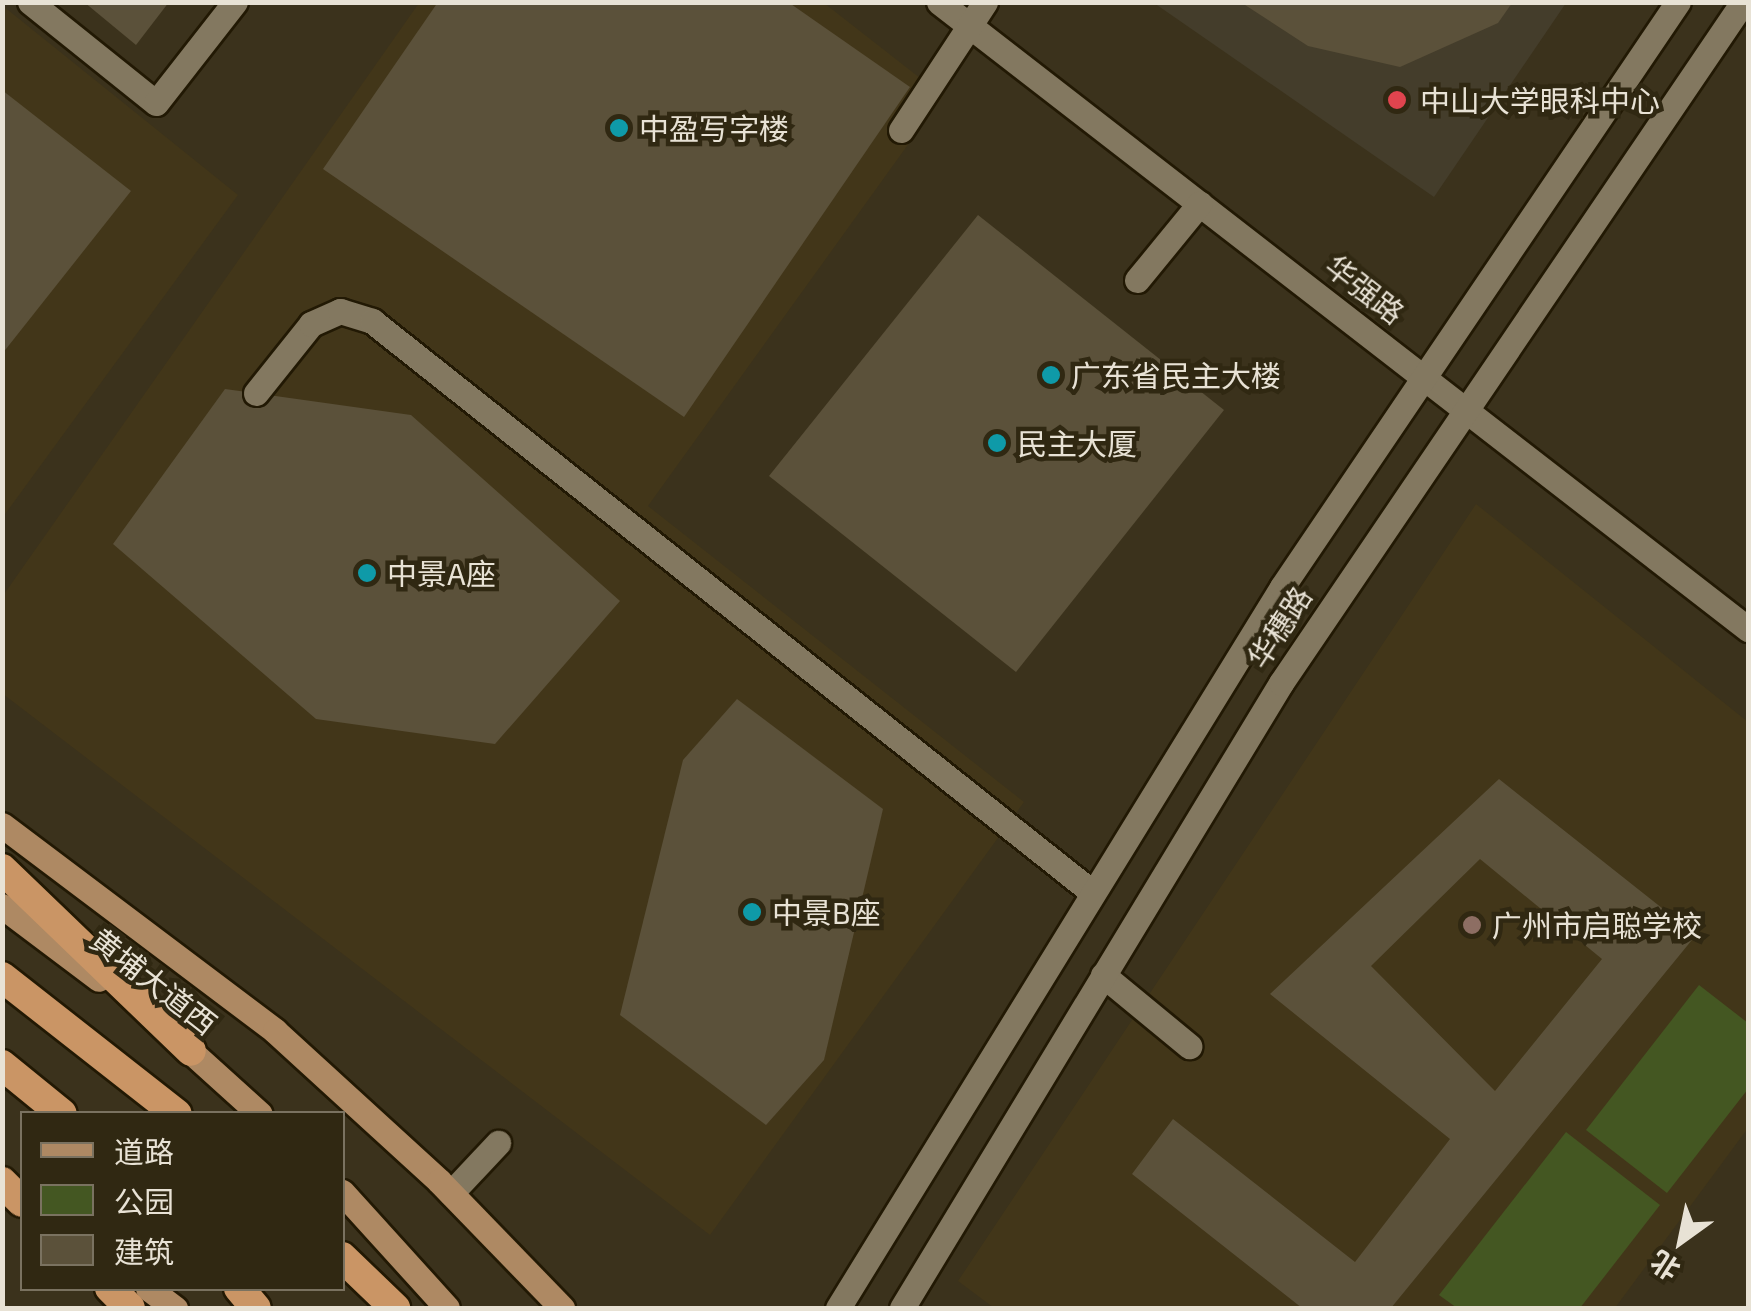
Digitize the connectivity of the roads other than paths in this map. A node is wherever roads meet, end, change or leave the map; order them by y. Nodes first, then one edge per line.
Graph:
1 (30, 2) edge
2 (235, 2) edge
3 (940, 2) edge
4 (985, 2) edge
5 (1678, 2) edge
6 (1743, 2) edge
7 (970, 26) junction
8 (900, 130) dead end
9 (1200, 203) junction
10 (1137, 280) dead end
11 (1424, 376) junction
12 (256, 393) dead end
13 (1464, 406) junction
14 (1748, 630) edge
15 (2, 826) edge
16 (2, 868) edge
17 (1092, 892) junction
18 (2, 906) edge
19 (1103, 976) junction
20 (10, 983) edge
21 (1190, 1046) dead end
22 (191, 1051) junction
23 (2, 1065) edge
24 (58, 1111) edge
25 (173, 1111) edge
26 (257, 1111) edge
27 (498, 1143) dead end
28 (451, 1193) junction
29 (345, 1195) edge
30 (345, 1260) edge
31 (152, 1291) edge
32 (906, 1301) edge
33 (175, 1308) edge
34 (395, 1308) edge
35 (447, 1308) edge
36 (562, 1308) edge
37 (838, 1308) edge
38 (934, 1308) edge

1 - 2 street
3 - 7 street, 华强路
4 - 7 street
5 - 11 street, 华穗路
6 - 13 street, 华穗路
7 - 8 street
7 - 9 street, 华强路
9 - 10 street
9 - 11 street, 华强路
11 - 13 street, 华强路
11 - 17 street, 华穗路
12 - 17 street
13 - 14 street, 华强路
13 - 19 street, 华穗路
15 - 28 main road
16 - 22 highway
17 - 37 street, 华穗路
18 - 22 main road, 黄埔大道西
19 - 21 street
19 - 32 street, 华穗路
20 - 25 highway
22 - 26 main road, 黄埔大道西
23 - 24 highway
27 - 28 street
28 - 36 main road
29 - 35 main road
30 - 34 highway
31 - 33 main road
32 - 38 street

